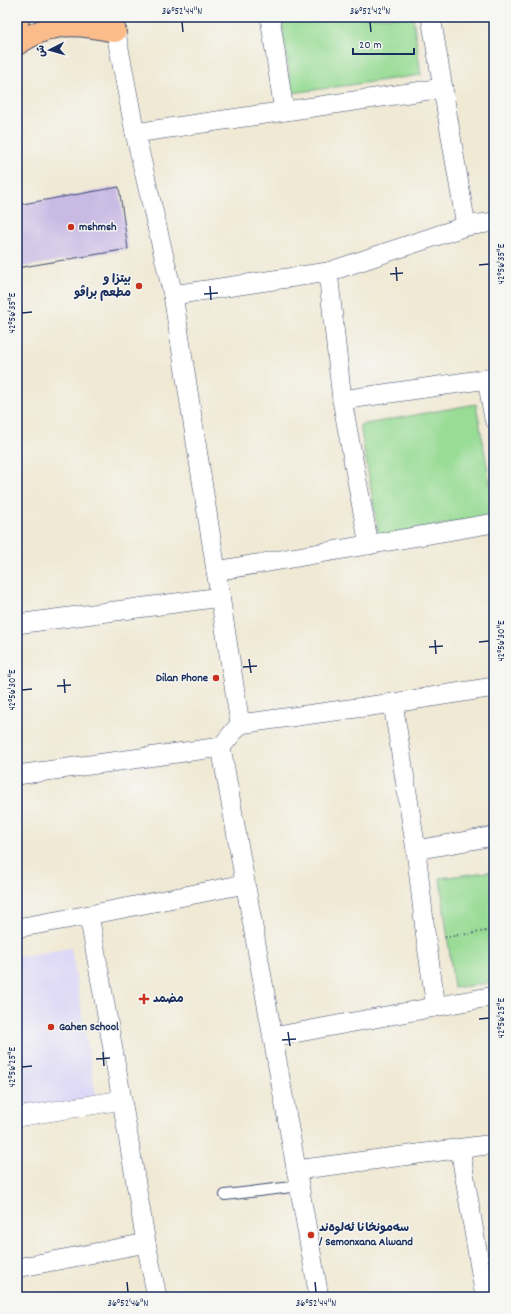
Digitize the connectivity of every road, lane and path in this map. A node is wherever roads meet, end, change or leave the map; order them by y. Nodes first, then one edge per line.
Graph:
1 (18, 17) edge
2 (270, 17) edge
3 (431, 17) edge
4 (114, 24) edge
5 (17, 25) edge
6 (17, 44) edge
7 (443, 88) junction
8 (284, 111) junction
9 (135, 132) junction
10 (494, 222) edge
11 (466, 226) junction
12 (328, 272) junction
13 (173, 295) junction
14 (491, 379) edge
15 (342, 400) junction
16 (494, 419) edge
17 (494, 523) edge
18 (369, 545) junction
19 (216, 571) junction
20 (221, 597) junction
21 (17, 624) edge
22 (494, 687) edge
23 (393, 703) junction
24 (240, 724) junction
25 (221, 747) junction
26 (17, 775) edge
27 (494, 836) edge
28 (416, 850) junction
29 (245, 884) junction
30 (89, 915) junction
31 (17, 928) edge
32 (494, 929) edge
33 (426, 940) junction
34 (494, 996) edge
35 (436, 1007) junction
36 (273, 1037) junction
37 (122, 1100) junction
38 (17, 1117) edge
39 (494, 1144) edge
40 (460, 1149) junction
41 (298, 1178) junction
42 (225, 1196) dead end
43 (146, 1243) junction
44 (17, 1268) edge
45 (157, 1297) edge
46 (320, 1297) edge
47 (485, 1297) edge

1 - 5 main road
2 - 8 street
3 - 7 street
4 - 6 main road
4 - 9 street
7 - 8 street
7 - 11 street
8 - 9 street
9 - 13 street
10 - 11 street
11 - 12 street
12 - 13 street
12 - 15 street
13 - 19 street
14 - 15 street
14 - 16 street
15 - 18 street
17 - 18 street
18 - 19 street
19 - 20 street
20 - 21 street
20 - 24 street
22 - 23 street
23 - 24 street
23 - 28 street
24 - 25 street
25 - 26 street
25 - 29 street
27 - 28 street
28 - 33 street
29 - 30 street
29 - 36 street
30 - 31 street
30 - 37 street
32 - 33 path
33 - 35 street
34 - 35 street
35 - 36 street
36 - 41 street
37 - 38 street
37 - 43 street
39 - 40 street
40 - 41 street
40 - 47 street
41 - 42 lane
41 - 46 street
43 - 44 street
43 - 45 street

